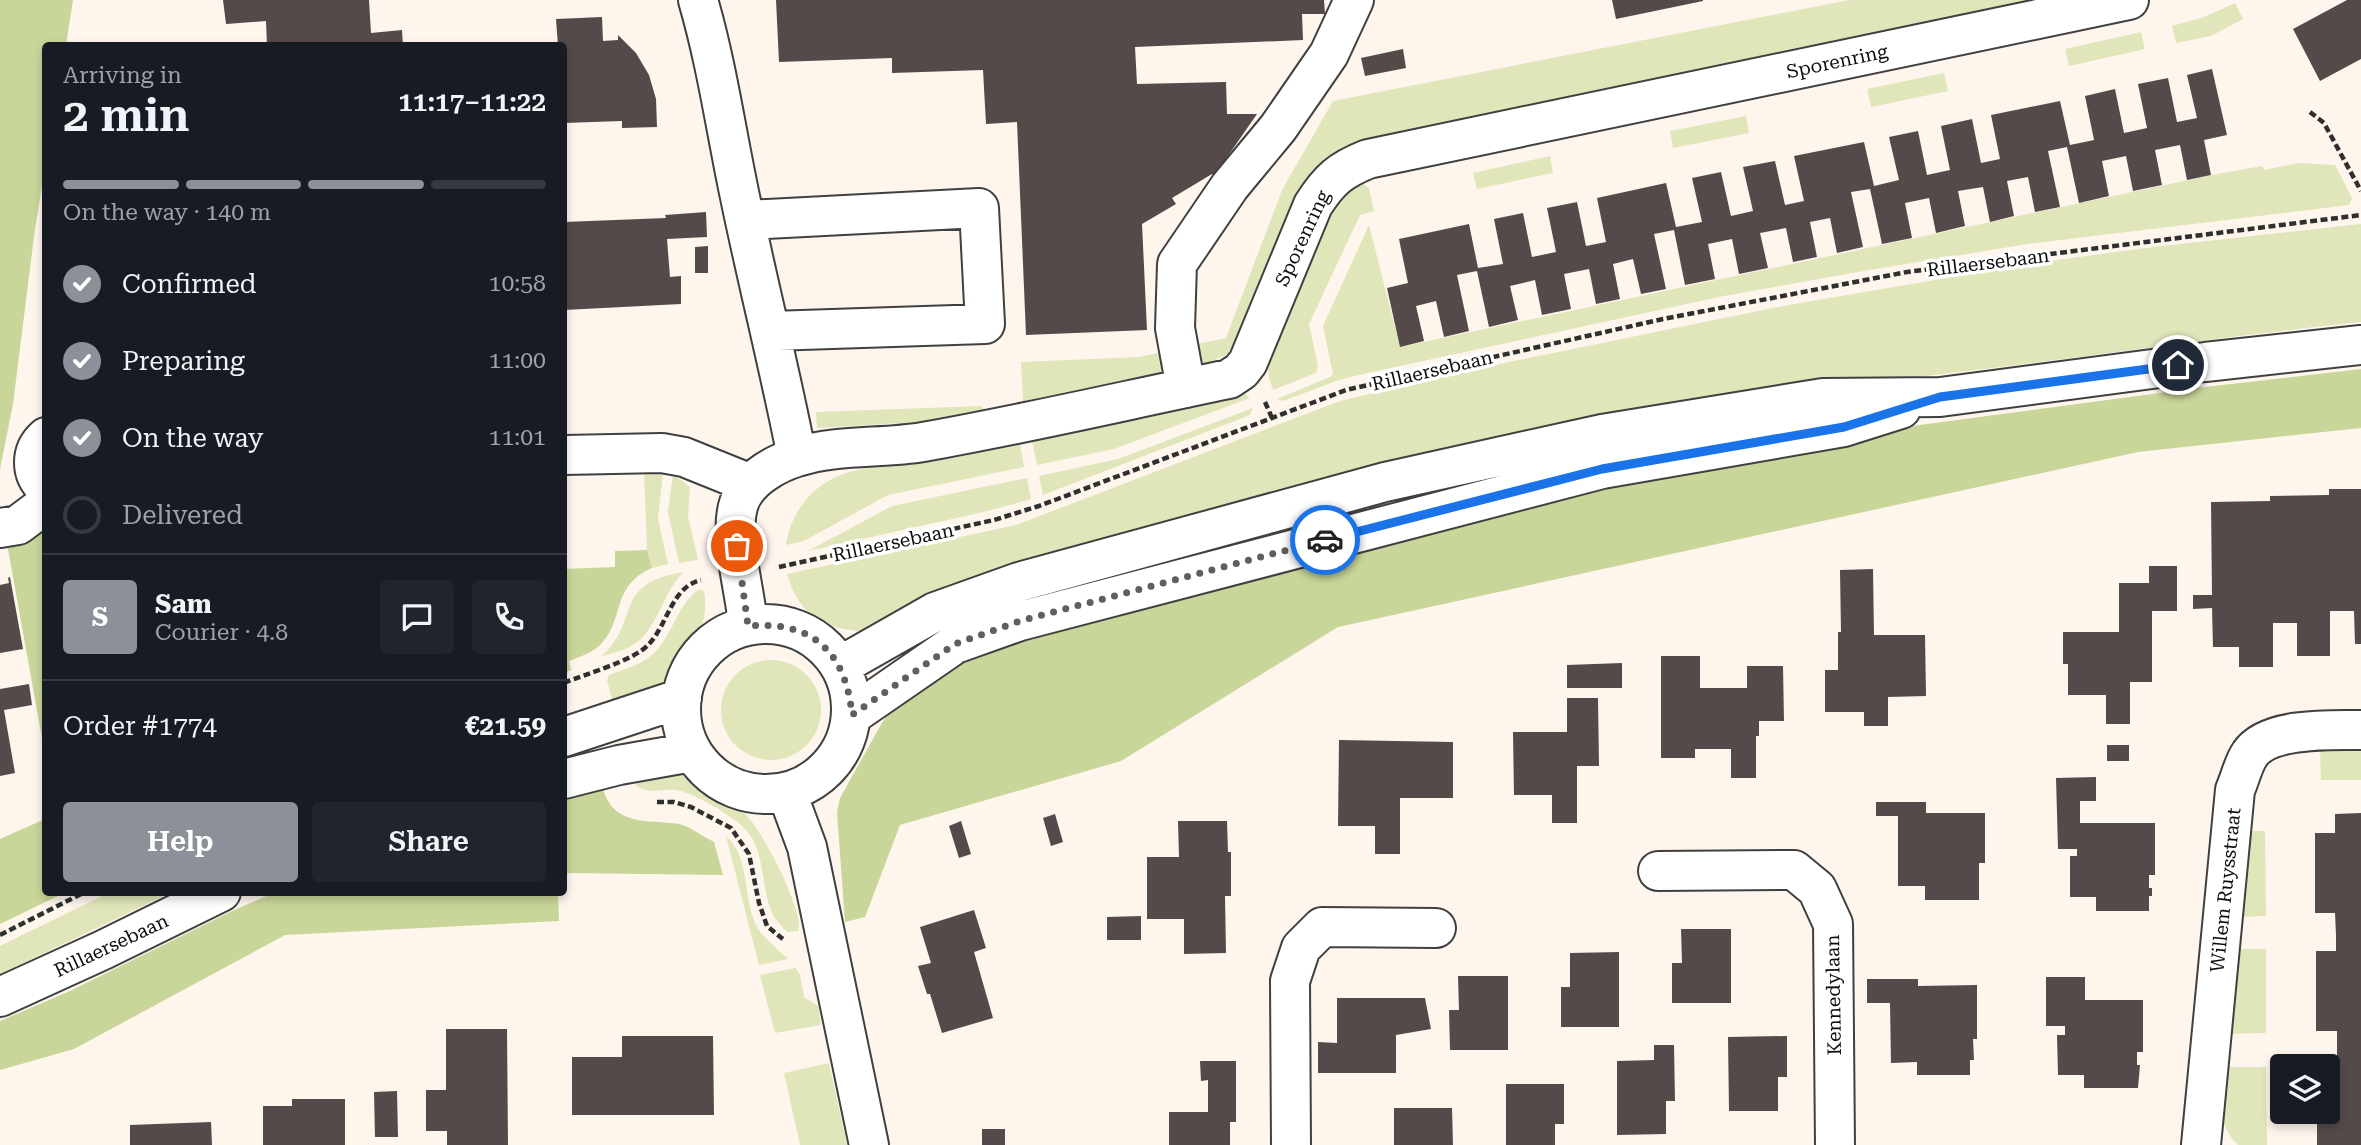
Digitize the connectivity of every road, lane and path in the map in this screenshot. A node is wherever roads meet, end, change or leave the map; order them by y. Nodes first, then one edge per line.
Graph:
1 (698, 0) edge
2 (1354, 0) edge
3 (2129, 0) edge
4 (2310, 112) dead end
5 (2361, 191) edge
6 (2361, 215) edge
7 (746, 220) junction
8 (771, 331) junction
9 (2361, 345) edge
10 (1186, 388) junction
11 (1940, 397) junction
12 (42, 440) edge
13 (567, 455) edge
14 (797, 457) junction
15 (42, 483) edge
16 (751, 484) junction
17 (42, 507) edge
18 (0, 528) edge
19 (742, 574) junction
20 (748, 626) junction
21 (840, 666) junction
22 (593, 671) junction
23 (567, 682) edge
24 (682, 698) junction
25 (852, 715) junction
26 (608, 722) junction
27 (2361, 730) edge
28 (567, 736) edge
29 (692, 752) junction
30 (619, 765) junction
31 (567, 778) edge
32 (788, 793) junction
33 (1658, 871) dead end
34 (77, 896) edge
35 (213, 896) edge
36 (1436, 928) dead end
37 (0, 935) edge
38 (831, 963) junction
39 (0, 997) edge
40 (869, 1145) edge
41 (1291, 1145) edge
42 (1835, 1145) edge
43 (2201, 1145) edge

1 - 7 street
2 - 10 street
3 - 10 street, Sporenring
4 - 5 path
6 - 19 path, Rillaersebaan
7 - 8 street
7 - 8 street
8 - 14 street
9 - 11 street
10 - 14 street, Sporenring
11 - 21 street
11 - 25 street
12 - 15 street
13 - 16 street
14 - 16 street, Sporenring
16 - 19 street
17 - 18 street
19 - 20 street
19 - 22 path, Rillaersebaan
20 - 21 street
20 - 24 street
21 - 25 street
22 - 23 path, Rillaersebaan
22 - 26 path
24 - 26 street
24 - 29 street
25 - 32 street
26 - 28 street
27 - 43 street, Willem Ruysstraat
29 - 30 street
29 - 32 street
30 - 31 street
30 - 38 path
32 - 38 street
33 - 42 street, Kennedylaan
34 - 37 path
35 - 39 street, Rillaersebaan
36 - 41 street
38 - 40 street

